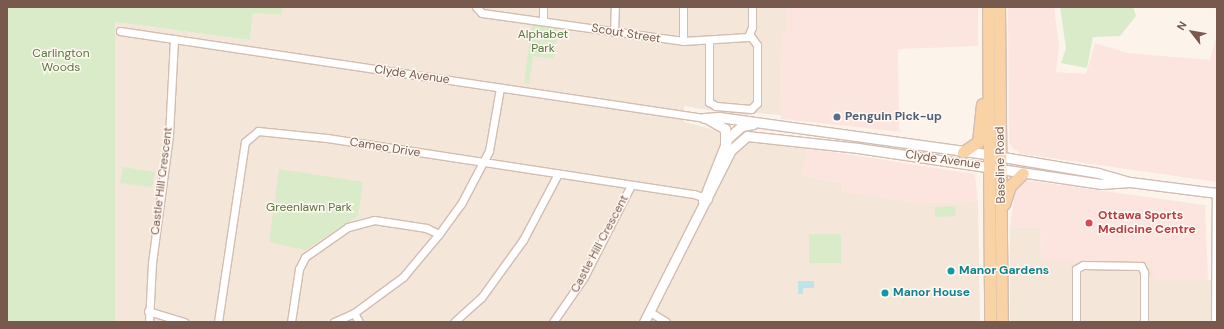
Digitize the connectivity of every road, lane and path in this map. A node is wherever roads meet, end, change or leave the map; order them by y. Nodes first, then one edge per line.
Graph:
1 (476, 7) edge
2 (543, 7) edge
3 (615, 7) edge
4 (683, 7) edge
5 (752, 7) edge
6 (988, 7) edge
7 (999, 7) edge
8 (542, 21) junction
9 (120, 31) dead end
10 (614, 32) junction
11 (750, 35) junction
12 (174, 39) junction
13 (683, 41) junction
14 (709, 41) junction
15 (988, 58) junction
16 (500, 88) junction
17 (704, 118) junction
18 (758, 123) junction
19 (825, 132) junction
20 (818, 142) junction
21 (725, 143) junction
22 (963, 152) junction
23 (995, 156) junction
24 (484, 163) junction
25 (994, 168) junction
26 (1022, 173) junction
27 (558, 174) junction
28 (1130, 182) junction
29 (631, 185) junction
30 (1217, 193) edge
31 (706, 198) junction
32 (1001, 217) junction
33 (439, 234) junction
34 (1216, 300) edge
35 (148, 311) junction
36 (650, 312) junction
37 (354, 313) junction
38 (149, 322) edge
39 (184, 322) edge
40 (218, 322) edge
41 (291, 322) edge
42 (334, 322) edge
43 (359, 322) edge
44 (454, 322) edge
45 (554, 322) edge
46 (644, 322) edge
47 (666, 322) edge
48 (990, 322) edge
49 (1002, 322) edge
50 (1076, 322) edge
51 (1144, 322) edge
52 (1215, 322) edge

1 - 8 street, Scout Street
2 - 8 street
3 - 10 street
4 - 13 street
5 - 11 street
6 - 15 main road, Baseline Road
7 - 23 main road, Baseline Road
8 - 10 street, Scout Street
9 - 12 street, Clyde Avenue
10 - 13 street, Scout Street
11 - 14 street, Scout Street
11 - 14 street
12 - 16 street, Clyde Avenue
12 - 35 street, Castle Hill Crescent
13 - 14 street, Scout Street
15 - 22 main road
15 - 23 main road, Baseline Road
16 - 17 street, Clyde Avenue
16 - 24 street
17 - 18 main road, Clyde Avenue
17 - 21 main road
18 - 19 main road, Clyde Avenue
18 - 21 main road
19 - 20 main road
19 - 22 main road, Clyde Avenue
20 - 25 main road, Clyde Avenue
20 - 31 main road, Clyde Avenue
21 - 31 main road
22 - 23 main road, Clyde Avenue
23 - 25 main road, Baseline Road
23 - 28 main road, Clyde Avenue
24 - 27 street, Cameo Drive
24 - 33 street
24 - 40 street, Cameo Drive
25 - 26 main road, Clyde Avenue
25 - 32 main road, Baseline Road
25 - 48 main road, Baseline Road
26 - 28 main road, Clyde Avenue
26 - 32 main road
27 - 29 street, Cameo Drive
27 - 44 street
28 - 30 main road, Clyde Avenue
29 - 31 street, Cameo Drive
29 - 45 street, Castle Hill Crescent
30 - 34 street
31 - 36 main road
32 - 49 main road, Baseline Road
33 - 37 street
33 - 41 street
34 - 52 street
35 - 38 street, Castle Hill Crescent
35 - 39 street
36 - 46 main road
36 - 47 street
37 - 42 street
37 - 43 street
50 - 51 street

